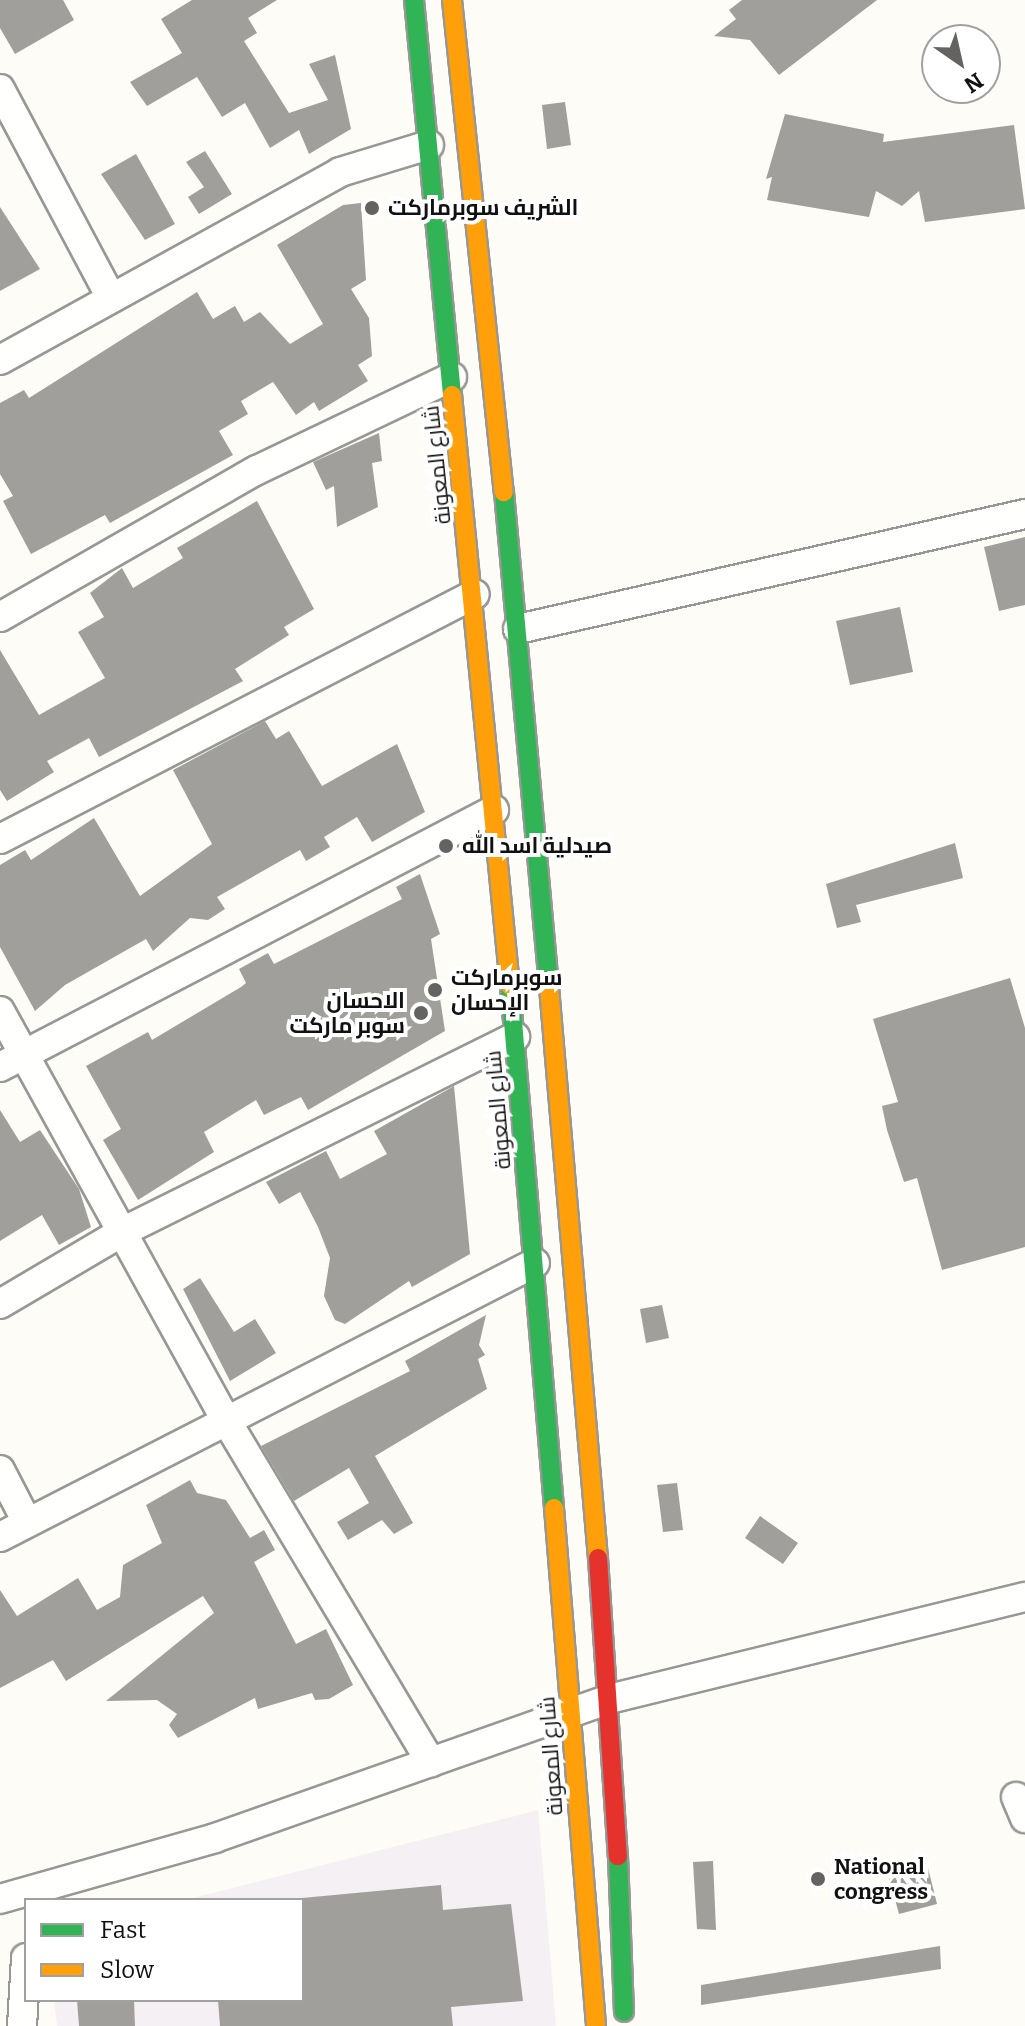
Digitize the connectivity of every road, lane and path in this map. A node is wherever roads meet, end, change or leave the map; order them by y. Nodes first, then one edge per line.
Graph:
1 (414, 0) edge
2 (452, 0) edge
3 (0, 89) edge
4 (429, 145) junction
5 (111, 298) junction
6 (0, 360) edge
7 (452, 377) junction
8 (1025, 514) edge
9 (475, 594) junction
10 (0, 617) edge
11 (518, 629) junction
12 (494, 810) junction
13 (0, 839) edge
14 (0, 1011) edge
15 (515, 1037) junction
16 (26, 1053) junction
17 (0, 1067) edge
18 (122, 1232) junction
19 (535, 1263) junction
20 (0, 1304) edge
21 (226, 1420) junction
22 (0, 1470) edge
23 (27, 1522) junction
24 (0, 1537) edge
25 (1025, 1597) edge
26 (609, 1699) junction
27 (572, 1714) junction
28 (431, 1762) junction
29 (24, 1898) edge
30 (30, 1898) edge
31 (0, 1899) edge
32 (24, 1992) edge
33 (22, 2026) edge
34 (596, 2026) edge
35 (625, 2026) edge

1 - 4 highway, شارع المعونة
2 - 11 highway
3 - 5 street
4 - 5 street
4 - 7 highway, شارع المعونة
5 - 6 street
7 - 9 highway, شارع المعونة
7 - 10 street
8 - 11 street
9 - 12 highway, شارع المعونة
9 - 13 street
11 - 26 highway
12 - 15 highway, شارع المعونة
12 - 16 street
14 - 16 street
15 - 18 street
15 - 19 highway, شارع المعونة
16 - 17 street
16 - 18 street
18 - 20 street
18 - 21 street
19 - 21 street
19 - 27 highway, شارع المعونة
21 - 23 street
21 - 28 street
22 - 23 street
23 - 24 street
25 - 26 street
26 - 27 street
26 - 35 highway
27 - 28 street
27 - 34 highway, شارع المعونة
28 - 30 street
29 - 31 street
32 - 33 street

